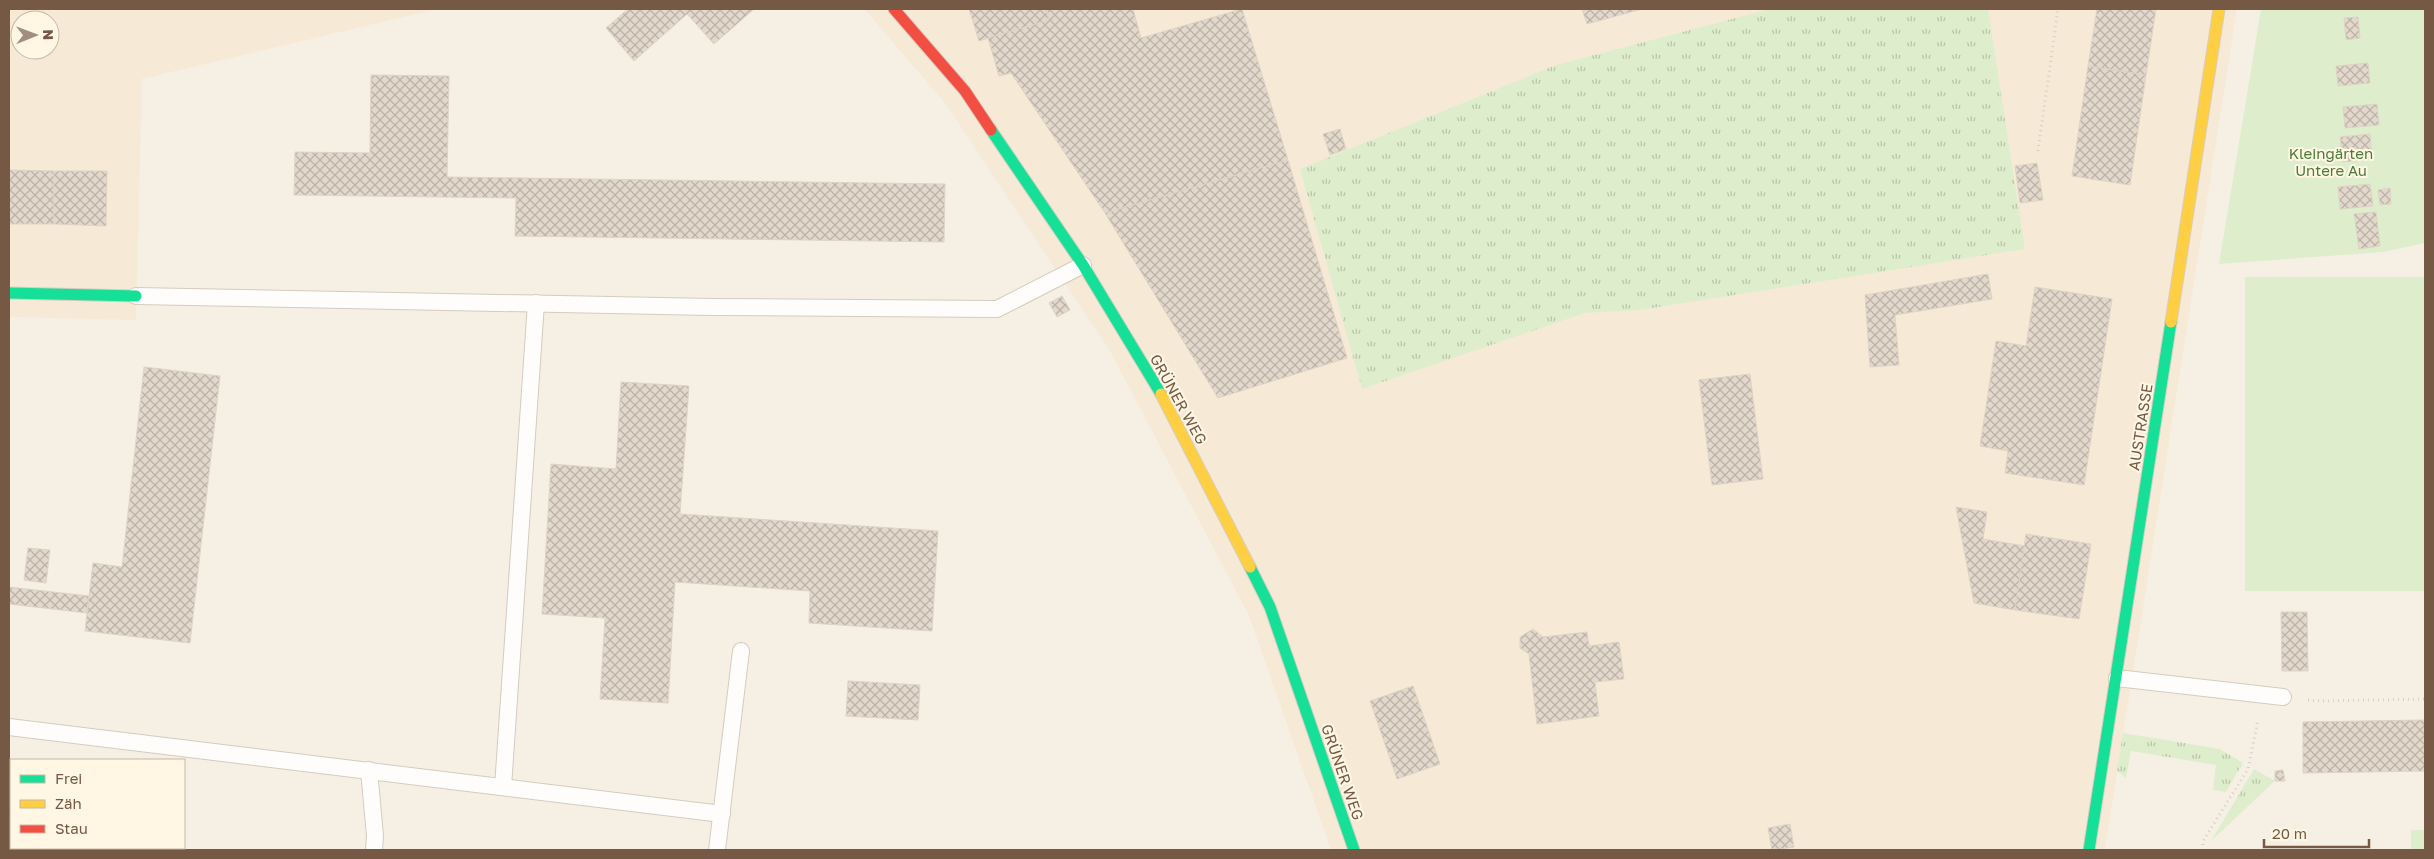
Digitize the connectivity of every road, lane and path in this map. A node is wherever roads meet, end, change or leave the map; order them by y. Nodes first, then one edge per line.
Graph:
1 (894, 9) edge
2 (2058, 9) edge
3 (2219, 9) edge
4 (2038, 151) dead end
5 (1083, 265) junction
6 (9, 293) edge
7 (136, 296) joint
8 (536, 303) junction
9 (741, 651) dead end
10 (2117, 678) junction
11 (2263, 695) junction
12 (2283, 697) joint
13 (2425, 699) edge
14 (9, 727) edge
15 (369, 770) junction
16 (503, 787) junction
17 (722, 814) junction
18 (374, 850) edge
19 (717, 850) edge
20 (1354, 850) edge
21 (2089, 850) edge
22 (2203, 850) edge

1 - 5 street, GRÜNER WEG
2 - 4 path
3 - 10 street, AUSTRASSE
5 - 8 lane
5 - 20 street, GRÜNER WEG
6 - 7 street
7 - 8 lane
8 - 16 lane
9 - 17 lane
10 - 11 lane
10 - 21 street, AUSTRASSE
11 - 12 lane
11 - 22 path
12 - 13 path
14 - 15 lane
15 - 16 lane
15 - 18 lane
16 - 17 lane
17 - 19 lane

